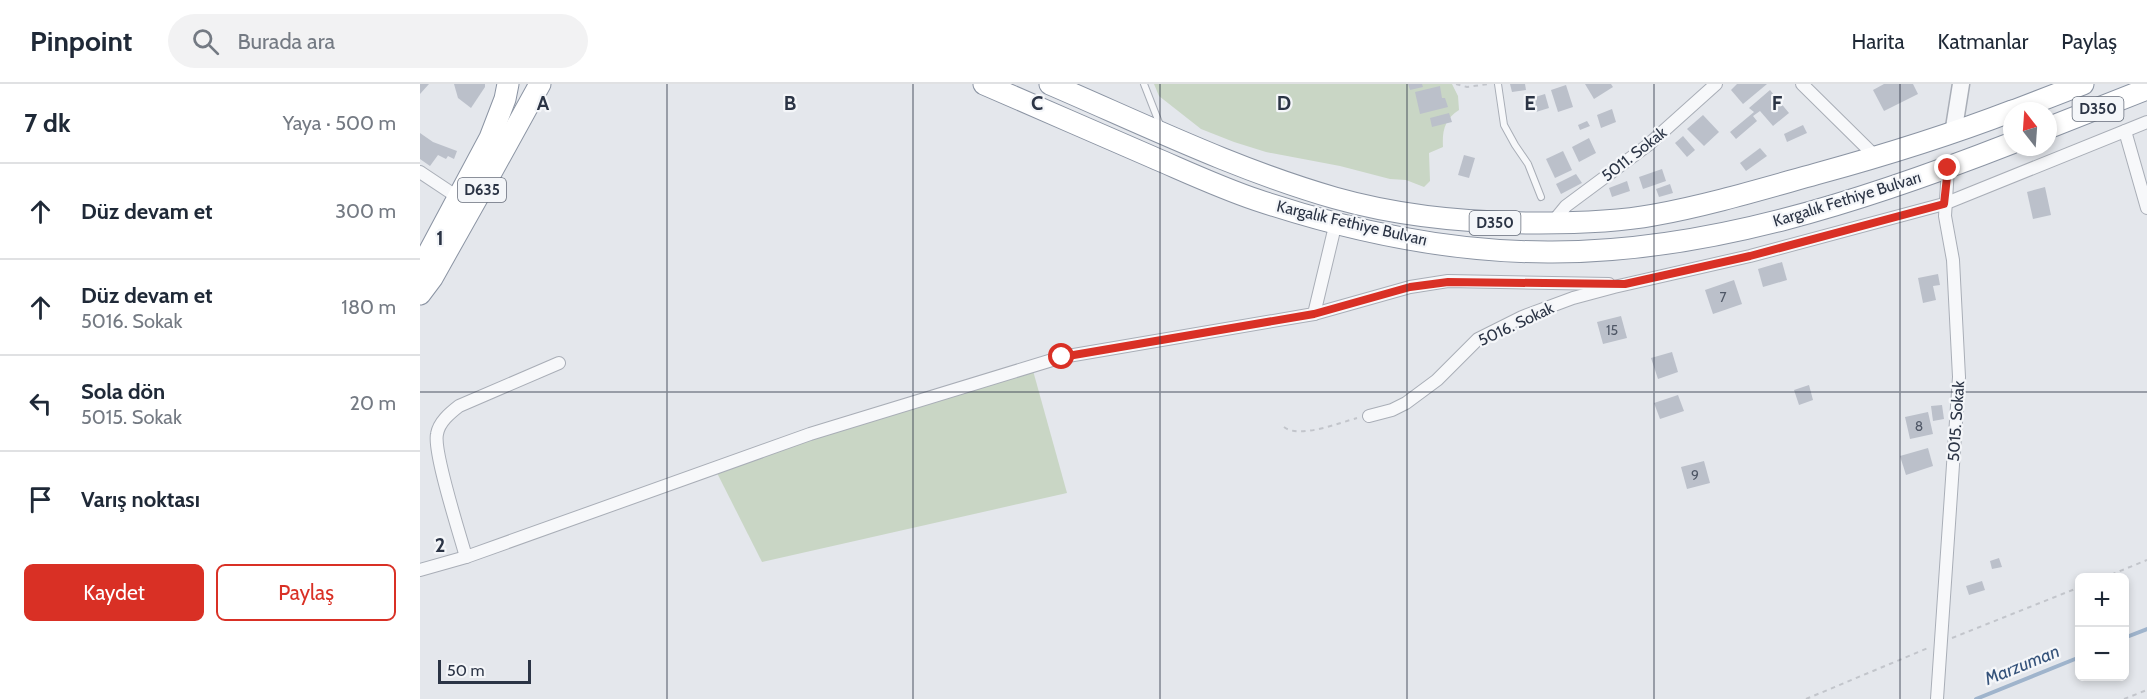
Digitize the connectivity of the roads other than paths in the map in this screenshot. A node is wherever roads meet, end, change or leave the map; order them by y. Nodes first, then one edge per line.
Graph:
1 (508, 84) edge
2 (984, 84) edge
3 (1050, 84) edge
4 (1144, 84) edge
5 (1498, 84) edge
6 (1716, 84) edge
7 (1802, 84) edge
8 (1961, 84) edge
9 (2083, 84) edge
10 (540, 87) edge
11 (2147, 89) edge
12 (2036, 102) edge
13 (2003, 115) edge
14 (2147, 122) edge
15 (2057, 124) edge
16 (2125, 131) junction
17 (1163, 132) junction
18 (1953, 134) junction
19 (2003, 146) edge
20 (1876, 158) junction
21 (1948, 168) junction
22 (420, 171) edge
23 (459, 198) junction
24 (1541, 198) dead end
25 (1944, 204) junction
26 (2147, 208) edge
27 (1336, 222) junction
28 (1552, 223) junction
29 (420, 269) edge
30 (1625, 284) junction
31 (420, 294) edge
32 (1314, 314) junction
33 (559, 363) dead end
34 (1369, 416) road end
35 (466, 557) junction
36 (420, 570) edge
37 (1937, 699) edge

1 - 23 highway, D635
2 - 27 highway, Kargalık Fethiye Bulvarı / D350
3 - 17 highway, Kargalık Fethiye Bulvarı / D350
4 - 17 lane
5 - 24 lane
6 - 28 street, 5011. Sokak
7 - 20 street
8 - 18 street
9 - 12 highway, D350
10 - 31 highway, D635
11 - 15 highway, D350
13 - 18 highway, D350
14 - 16 street, 5016. Sokak
16 - 25 street, 5016. Sokak
16 - 26 street
17 - 28 highway, Kargalık Fethiye Bulvarı / D350
18 - 20 highway, Kargalık Fethiye Bulvarı / D350
19 - 21 highway, D350
20 - 28 highway, Kargalık Fethiye Bulvarı / D350
21 - 25 street, 5015. Sokak
21 - 27 highway, Kargalık Fethiye Bulvarı / D350
22 - 23 street
23 - 29 highway, D635
25 - 30 street, 5016. Sokak
25 - 37 street, 5015. Sokak
27 - 32 street
30 - 32 street
30 - 34 street, 5016. Sokak
32 - 35 street
33 - 35 street
35 - 36 street

